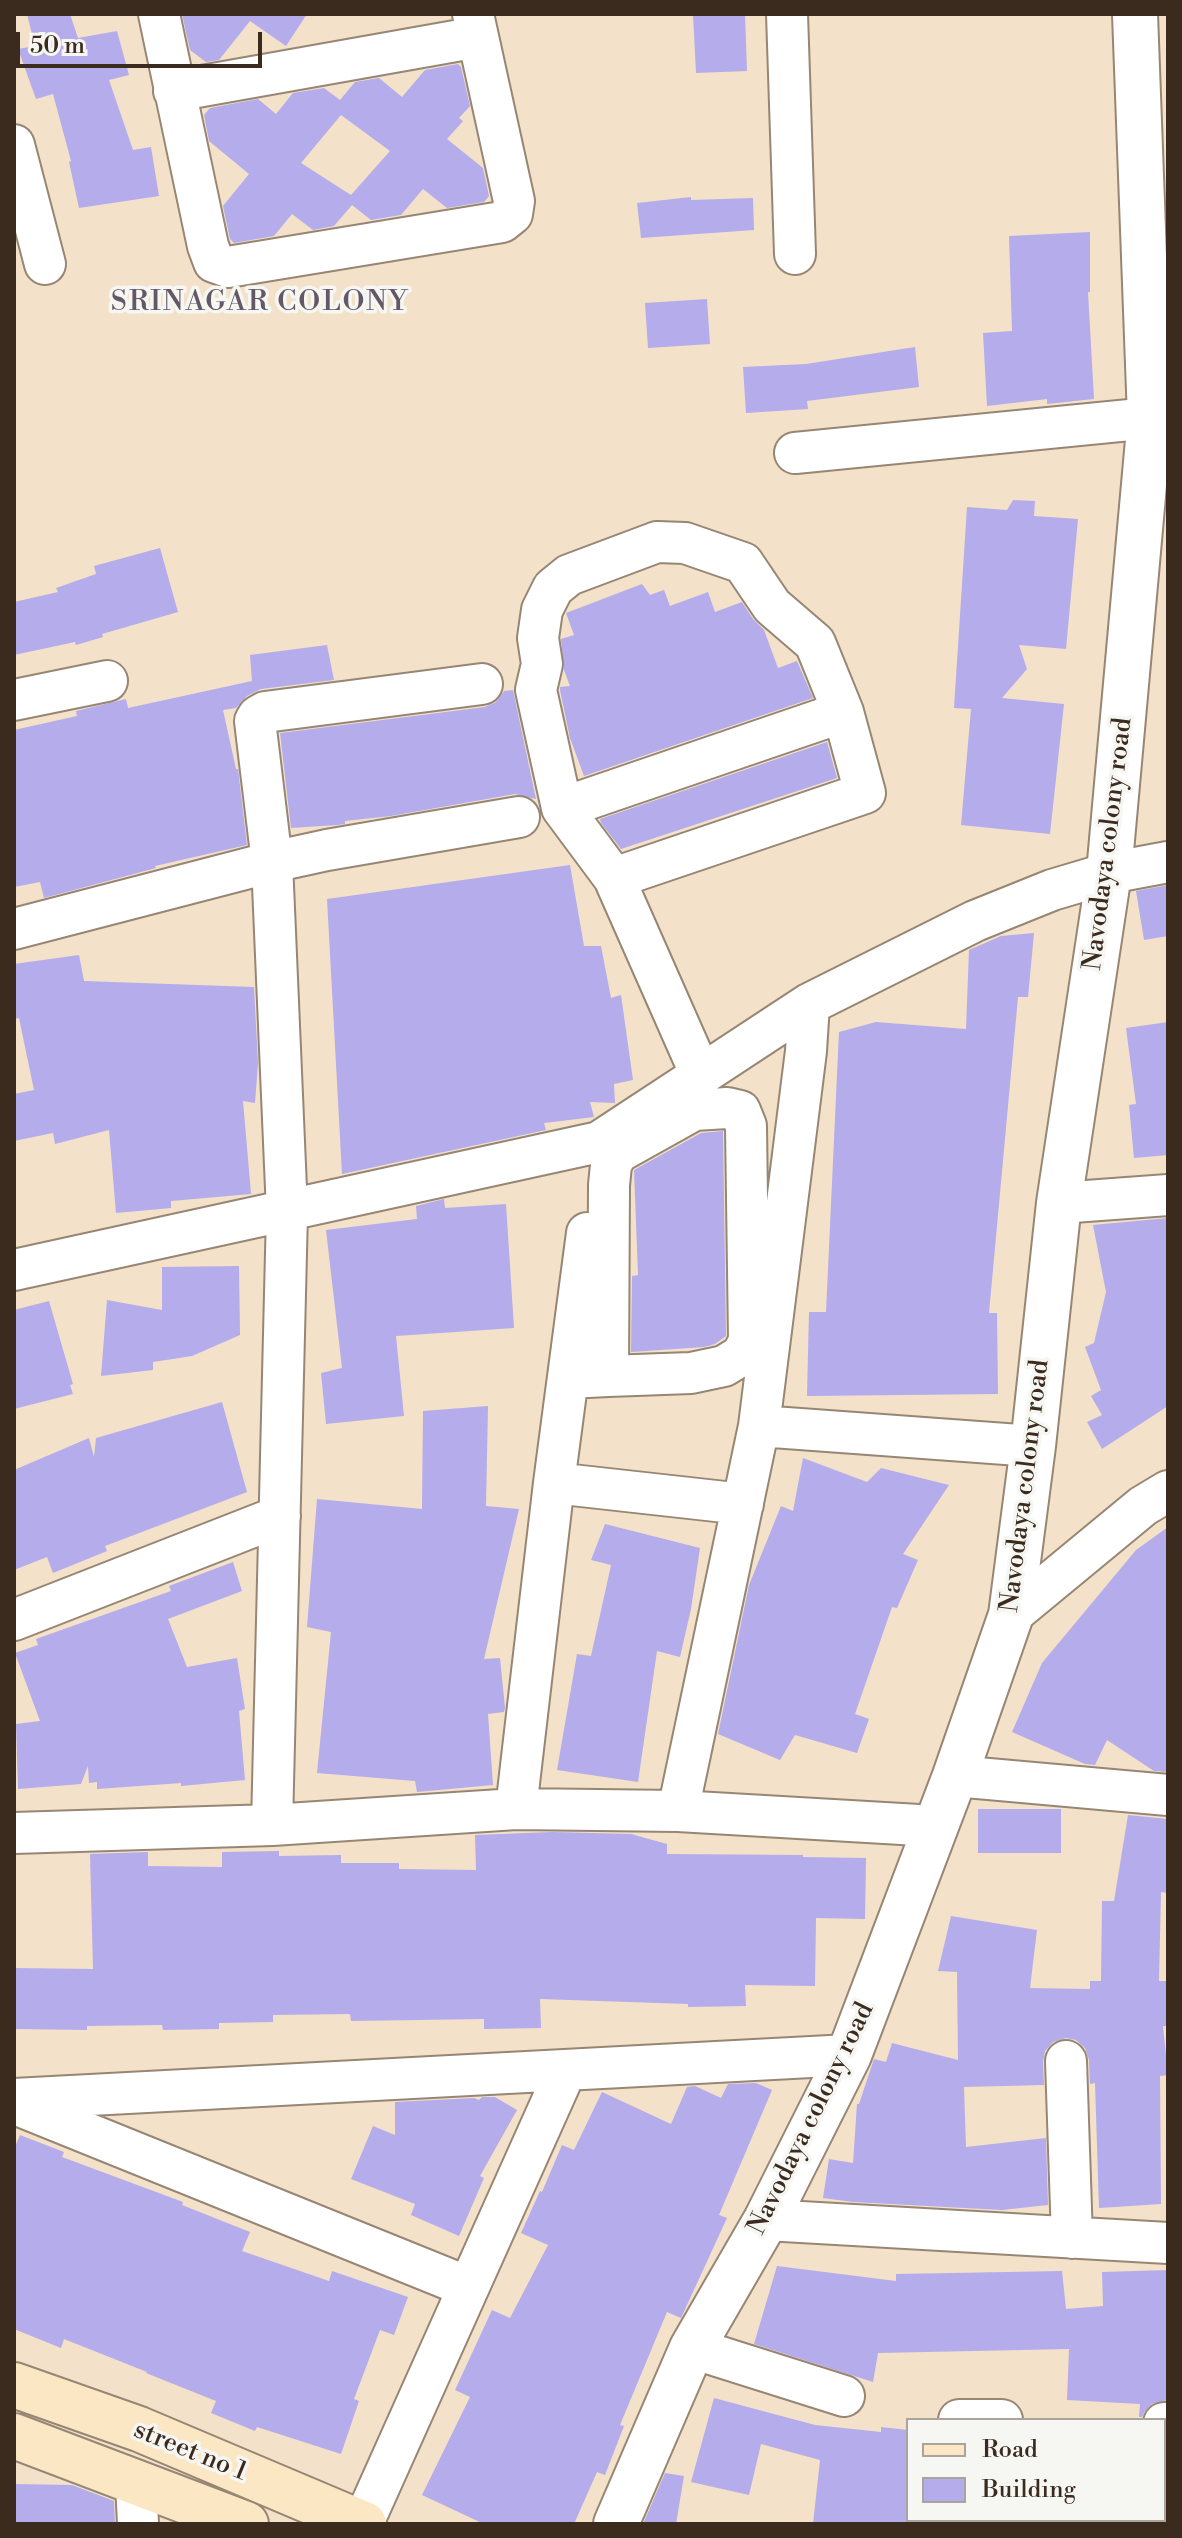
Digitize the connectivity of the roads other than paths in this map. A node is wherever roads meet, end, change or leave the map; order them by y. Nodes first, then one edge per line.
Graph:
1 (159, 14) edge
2 (787, 14) edge
3 (1135, 14) edge
4 (475, 26) edge
5 (174, 91) junction
6 (14, 145) edge
7 (795, 254) dead end
8 (45, 264) dead end
9 (1159, 418) edge
10 (795, 453) dead end
11 (107, 681) dead end
12 (482, 684) dead end
13 (14, 700) edge
14 (843, 712) junction
15 (562, 808) junction
16 (519, 817) dead end
17 (272, 862) junction
18 (1168, 862) edge
19 (1109, 873) junction
20 (614, 878) junction
21 (14, 929) edge
22 (809, 1004) junction
23 (701, 1075) junction
24 (599, 1142) junction
25 (1168, 1195) edge
26 (1059, 1203) junction
27 (287, 1212) junction
28 (14, 1270) edge
29 (608, 1376) junction
30 (568, 1378) junction
31 (759, 1426) junction
32 (1033, 1446) junction
33 (554, 1483) junction
34 (1168, 1491) edge
35 (743, 1504) junction
36 (280, 1516) junction
37 (1011, 1615) junction
38 (14, 1620) edge
39 (955, 1776) junction
40 (1168, 1795) edge
41 (516, 1809) junction
42 (678, 1811) junction
43 (272, 1825) junction
44 (936, 1826) junction
45 (14, 1833) edge
46 (849, 2055) junction
47 (1066, 2061) dead end
48 (566, 2070) junction
49 (14, 2101) edge
50 (766, 2220) junction
51 (1072, 2238) junction
52 (1168, 2243) edge
53 (468, 2287) junction
54 (692, 2348) junction
55 (14, 2385) edge
56 (844, 2396) dead end
57 (14, 2436) edge
58 (137, 2503) edge
59 (246, 2524) edge
60 (364, 2524) edge
61 (616, 2524) edge

1 - 5 street
2 - 7 street
3 - 9 street, Navodaya colony road
4 - 5 street
4 - 5 street
6 - 8 street
9 - 10 street
9 - 19 street, Navodaya colony road
11 - 13 street
12 - 17 street
14 - 15 street
14 - 15 street
14 - 20 street
15 - 20 street
16 - 17 street
17 - 21 street
17 - 27 street
18 - 19 street
19 - 22 street
19 - 26 street, Navodaya colony road
20 - 23 street
22 - 23 street
22 - 31 street
23 - 24 street
24 - 27 street
24 - 30 street
25 - 26 street
26 - 32 street, Navodaya colony road
27 - 28 street
27 - 36 street
29 - 29 street
29 - 30 street
30 - 33 street
31 - 32 street
31 - 35 street
32 - 37 street, Navodaya colony road
33 - 35 street
33 - 41 street
34 - 37 street
35 - 42 street
36 - 38 street
36 - 43 street
37 - 39 street, Navodaya colony road
39 - 40 street
39 - 44 street, Navodaya colony road
41 - 42 street
41 - 43 street
42 - 44 street
43 - 45 street
44 - 46 street, Navodaya colony road
46 - 48 street
46 - 50 street, Navodaya colony road
47 - 51 street
48 - 49 street
48 - 53 street
49 - 53 street
50 - 51 street
50 - 54 street, Navodaya colony road
51 - 52 street
53 - 60 street
54 - 56 street
54 - 61 street, Navodaya colony road
55 - 60 main road, street no 1
57 - 58 main road, street no 1
58 - 59 main road, street no 1

